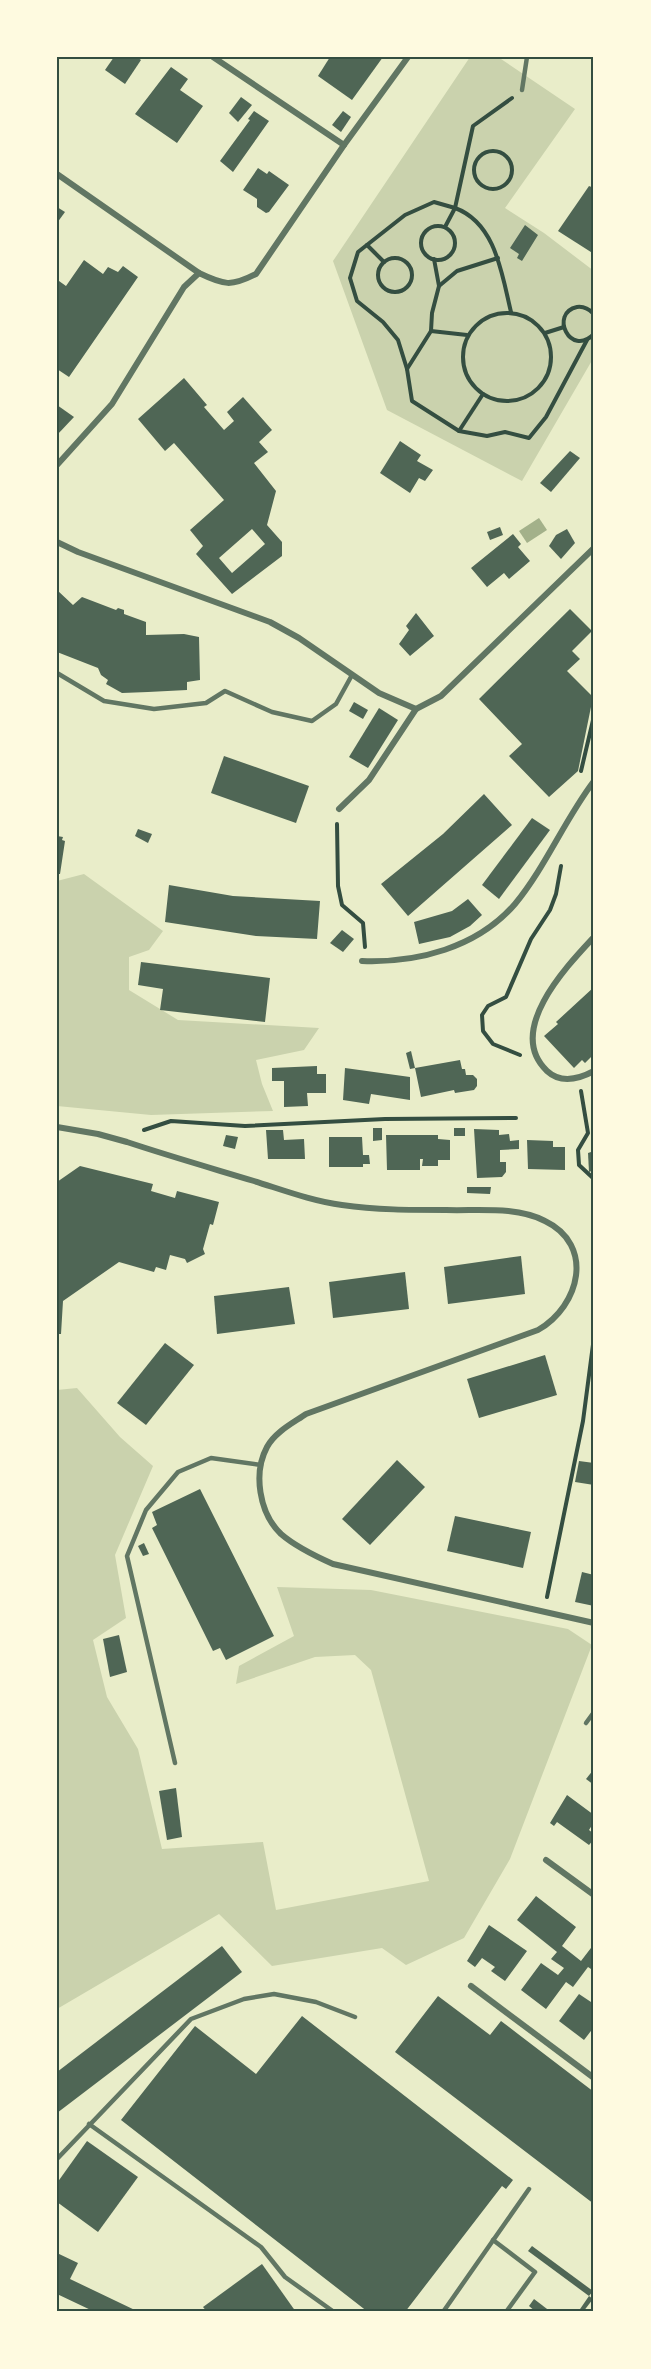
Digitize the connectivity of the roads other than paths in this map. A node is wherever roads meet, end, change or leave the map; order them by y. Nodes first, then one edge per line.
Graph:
1 (213, 57) edge
2 (408, 57) edge
3 (527, 57) edge
4 (522, 90) road end
5 (344, 145) junction
6 (57, 174) edge
7 (199, 273) junction
8 (57, 465) edge
9 (57, 542) edge
10 (594, 548) edge
11 (57, 673) edge
12 (352, 675) junction
13 (416, 709) junction
14 (594, 781) edge
15 (339, 809) road end
16 (594, 937) edge
17 (362, 961) road end
18 (594, 1071) edge
19 (57, 1127) edge
20 (261, 1466) junction
21 (594, 1623) edge
22 (594, 1712) edge
23 (586, 1724) dead end
24 (175, 1763) dead end
25 (546, 1860) dead end
26 (594, 1895) edge
27 (471, 1986) dead end
28 (355, 2017) dead end
29 (594, 2079) edge
30 (89, 2124) junction
31 (57, 2159) edge
32 (529, 2189) dead end
33 (493, 2240) junction
34 (334, 2312) edge
35 (443, 2312) edge
36 (506, 2312) edge

1 - 5 street
2 - 5 street
3 - 4 lane
5 - 7 street
6 - 7 street
7 - 8 street
9 - 12 street
10 - 13 street
11 - 12 lane
12 - 13 street
13 - 15 street
14 - 17 street
16 - 18 street
19 - 20 street
20 - 21 street
20 - 24 lane
22 - 23 lane
25 - 26 street
27 - 29 street
28 - 30 lane
30 - 31 lane
30 - 34 lane
32 - 33 lane
33 - 35 lane
33 - 36 lane

